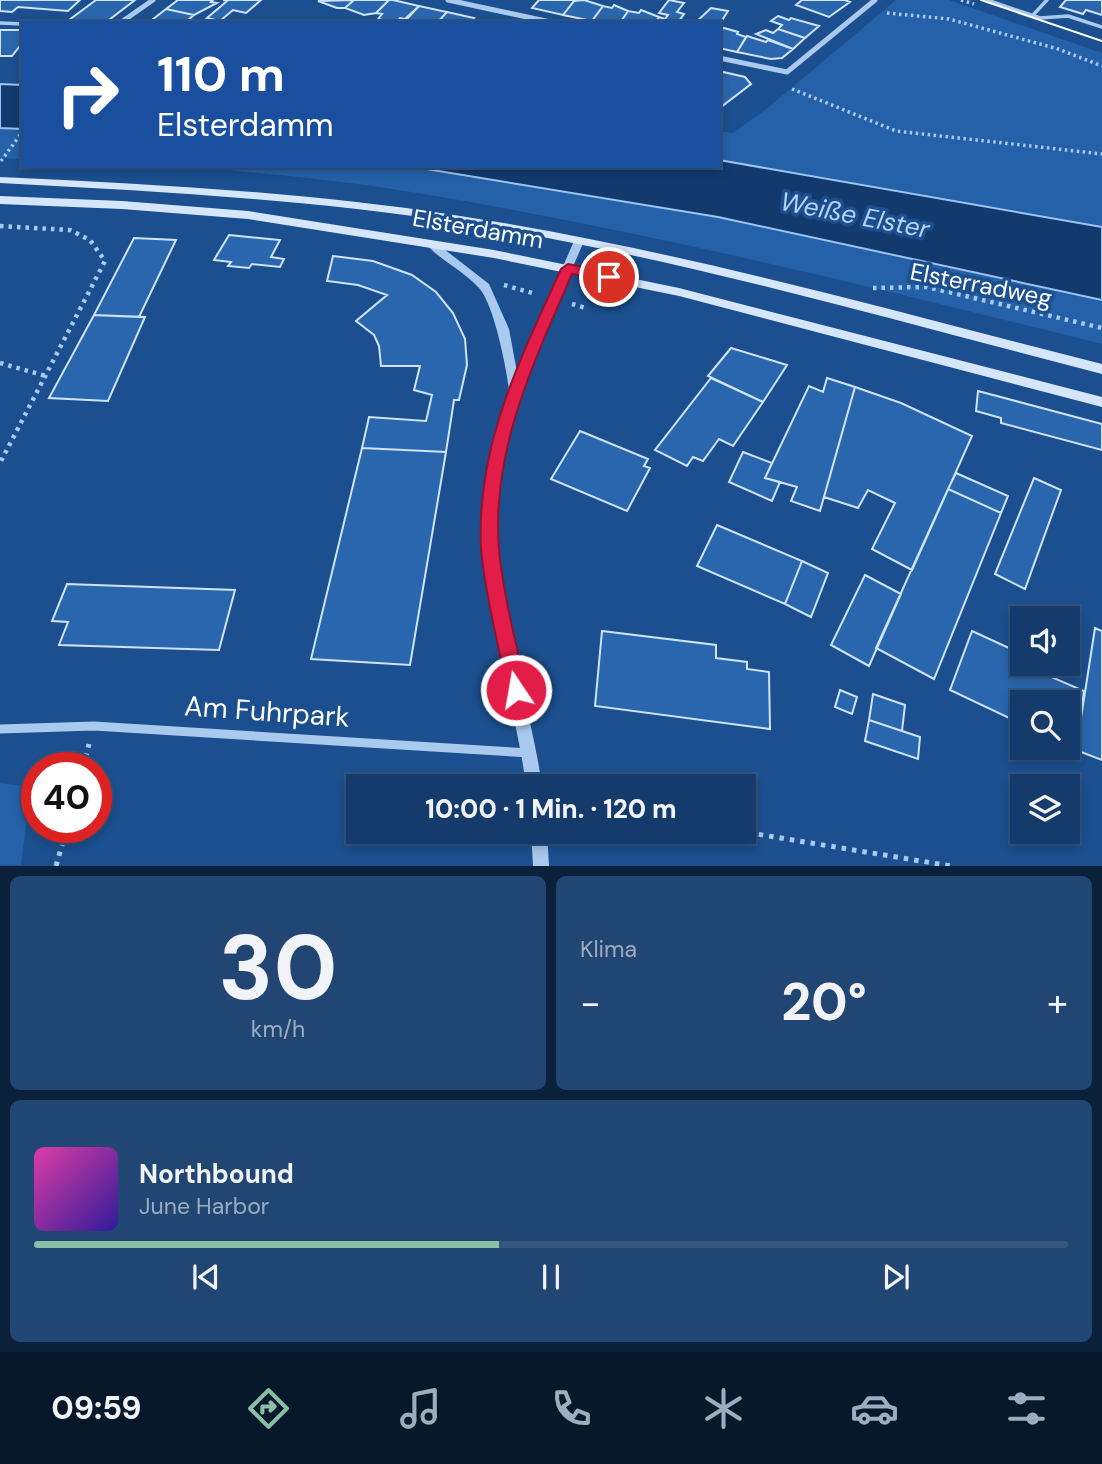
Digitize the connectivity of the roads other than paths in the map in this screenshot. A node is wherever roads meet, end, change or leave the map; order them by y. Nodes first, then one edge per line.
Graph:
1 (153, 0) edge
2 (448, 0) edge
3 (875, 0) edge
4 (987, 0) edge
5 (1047, 0) edge
6 (1033, 15) junction
7 (123, 21) edge
8 (546, 21) edge
9 (0, 23) edge
10 (21, 24) edge
11 (1102, 27) edge
12 (721, 58) edge
13 (0, 180) edge
14 (0, 200) edge
15 (579, 241) junction
16 (431, 244) junction
17 (568, 269) junction
18 (1102, 369) edge
19 (514, 388) junction
20 (1102, 402) edge
21 (0, 729) edge
22 (531, 753) junction
23 (533, 774) edge
24 (540, 844) edge
25 (541, 866) edge

1 - 7 street
2 - 8 street
3 - 12 street
4 - 6 lane
5 - 6 lane
6 - 11 lane
9 - 10 lane
13 - 15 main road, Elsterdamm
14 - 16 main road, Elsterdamm
15 - 17 street
15 - 18 main road, Elsterdamm
16 - 17 main road, Elsterdamm
16 - 19 street
17 - 19 street
17 - 20 main road, Elsterdamm
19 - 22 street
21 - 22 street, Am Fuhrpark
22 - 23 street
24 - 25 street

